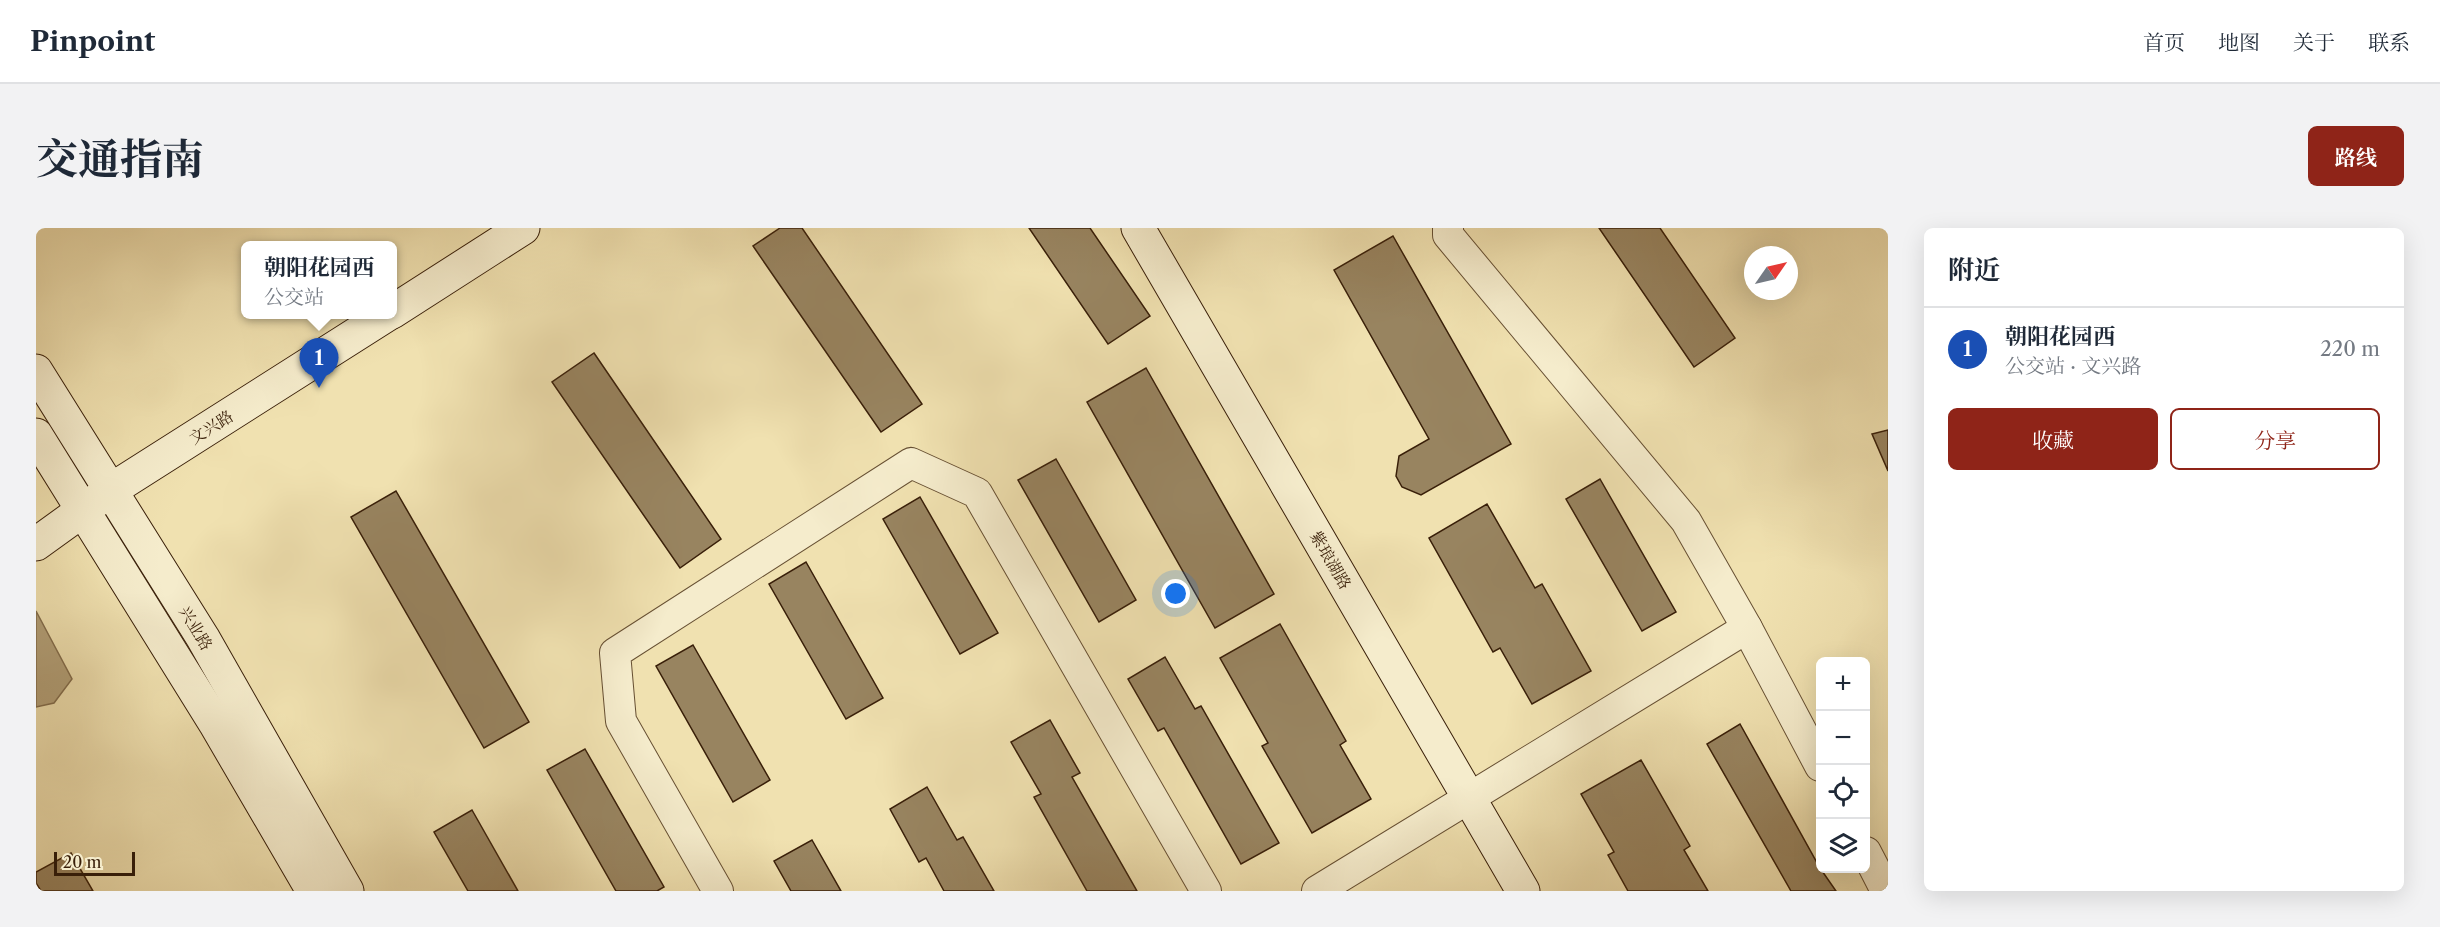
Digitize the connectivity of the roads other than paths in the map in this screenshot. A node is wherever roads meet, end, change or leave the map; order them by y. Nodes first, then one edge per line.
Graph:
1 (523, 228) edge
2 (1138, 228) edge
3 (1448, 228) edge
4 (397, 309) edge
5 (382, 319) edge
6 (36, 371) edge
7 (36, 435) edge
8 (111, 490) junction
9 (82, 510) junction
10 (36, 544) edge
11 (1748, 628) junction
12 (1820, 765) edge
13 (1469, 798) junction
14 (1870, 860) edge
15 (314, 891) edge
16 (347, 891) edge
17 (718, 891) edge
18 (1206, 891) edge
19 (1317, 891) edge
20 (1523, 891) edge
21 (1886, 891) edge

1 - 4 street
2 - 13 street, 紫琅湖路
3 - 11 street
5 - 8 street, 文兴路
6 - 8 street, 兴业路
7 - 9 street, 兴业路
8 - 9 street, 文兴路
8 - 16 street, 兴业路
9 - 10 street, 文兴路
9 - 15 street, 兴业路
11 - 12 street
11 - 13 street
13 - 19 street
13 - 20 street, 紫琅湖路
14 - 21 street
17 - 18 street

